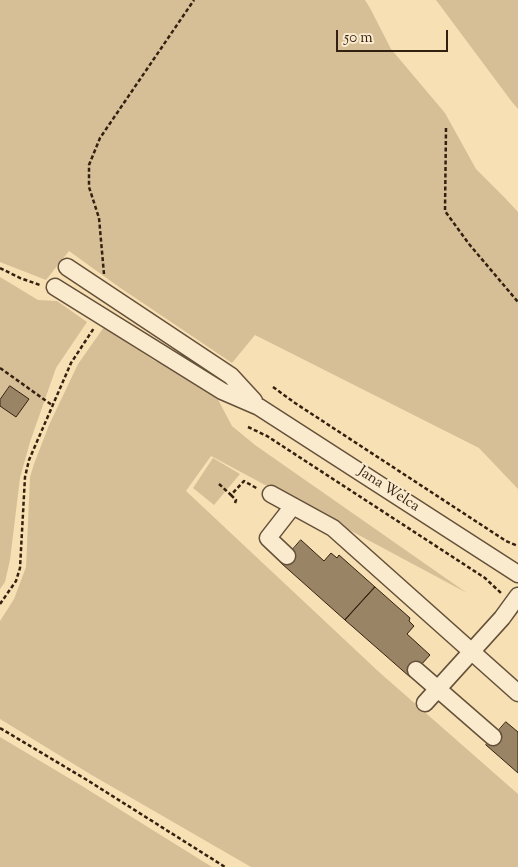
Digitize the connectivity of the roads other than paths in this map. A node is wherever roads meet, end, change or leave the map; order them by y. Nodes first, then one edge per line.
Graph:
1 (67, 267) dead end
2 (55, 287) road end
3 (259, 407) junction
4 (266, 492) road end
5 (293, 506) junction
6 (287, 556) dead end
7 (518, 574) edge
8 (516, 599) edge
9 (472, 652) junction
10 (416, 670) dead end
11 (438, 689) junction
12 (518, 693) edge
13 (425, 703) dead end
14 (493, 737) dead end

1 - 3 street, Jana Welca
2 - 3 street, Jana Welca
3 - 7 street, Jana Welca
4 - 5 street
5 - 6 street
5 - 9 street
8 - 9 street
9 - 11 street
9 - 12 street
10 - 11 street
11 - 13 street
11 - 14 street

